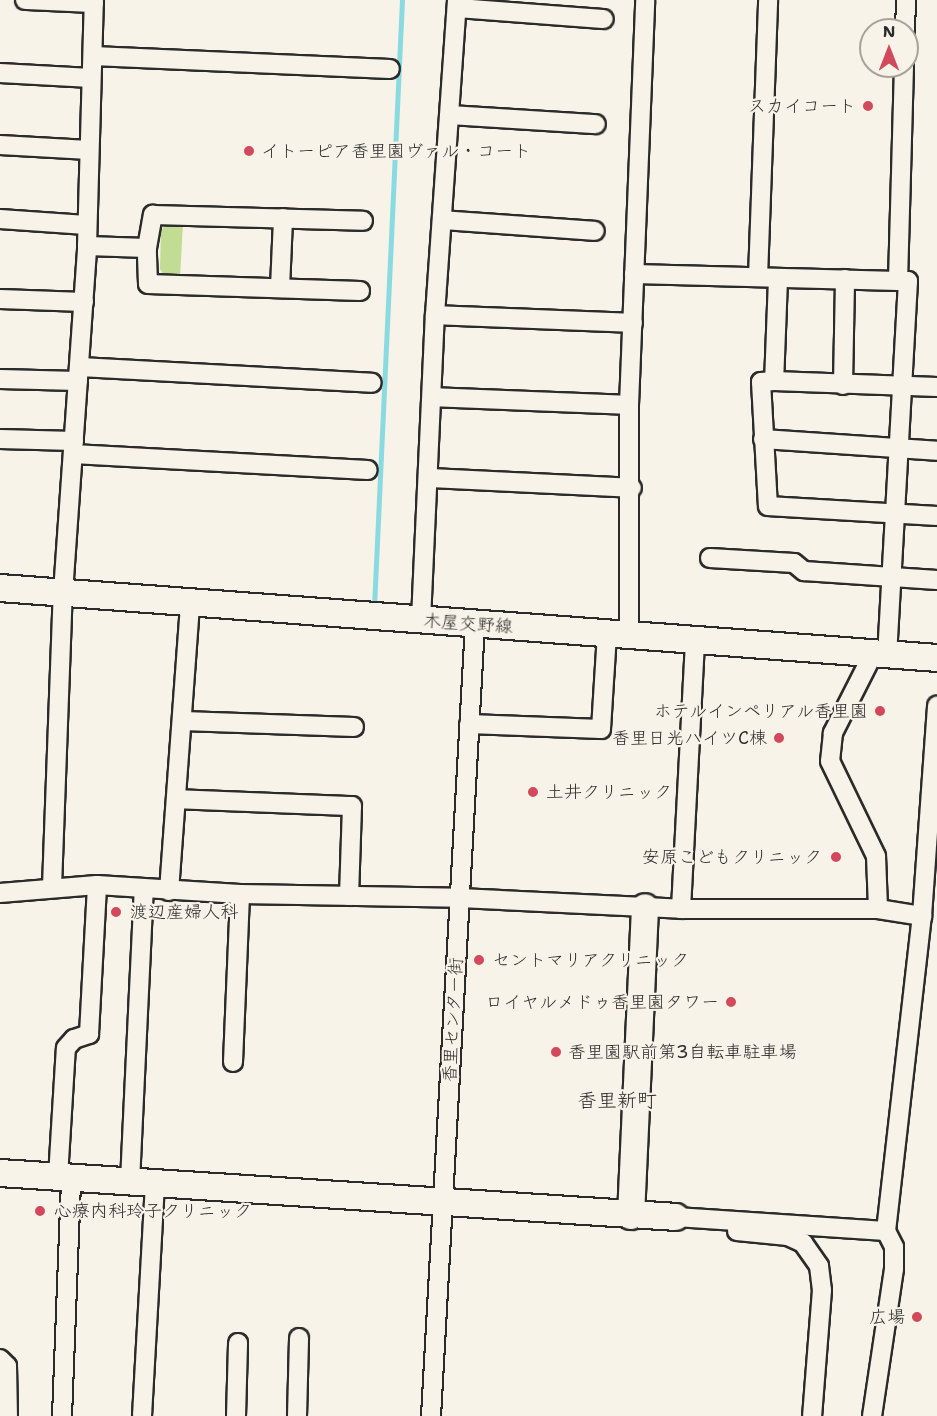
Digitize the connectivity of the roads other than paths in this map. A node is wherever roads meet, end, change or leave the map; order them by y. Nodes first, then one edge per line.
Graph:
1 (25, 0) edge
2 (645, 0) edge
3 (768, 0) edge
4 (906, 0) edge
5 (94, 2) edge
6 (457, 4) edge
7 (905, 18) edge
8 (604, 19) dead end
9 (93, 56) junction
10 (390, 69) dead end
11 (0, 73) edge
12 (92, 78) junction
13 (904, 78) edge
14 (451, 115) junction
15 (596, 124) dead end
16 (0, 145) edge
17 (89, 150) junction
18 (283, 218) junction
19 (0, 219) edge
20 (442, 220) junction
21 (363, 221) dead end
22 (86, 225) junction
23 (594, 231) dead end
24 (87, 246) junction
25 (147, 248) junction
26 (634, 274) junction
27 (758, 277) junction
28 (778, 279) junction
29 (845, 279) junction
30 (898, 281) junction
31 (280, 288) junction
32 (360, 291) dead end
33 (0, 299) edge
34 (84, 302) junction
35 (435, 315) junction
36 (633, 323) junction
37 (79, 374) junction
38 (0, 379) edge
39 (774, 381) junction
40 (372, 383) dead end
41 (843, 385) junction
42 (903, 386) junction
43 (937, 387) edge
44 (432, 397) junction
45 (629, 405) junction
46 (0, 439) edge
47 (763, 439) junction
48 (73, 448) junction
49 (900, 448) junction
50 (937, 451) edge
51 (368, 470) dead end
52 (429, 478) junction
53 (632, 488) junction
54 (896, 513) junction
55 (937, 516) edge
56 (710, 558) dead end
57 (891, 578) junction
58 (937, 580) edge
59 (0, 588) edge
60 (63, 593) junction
61 (190, 603) junction
62 (421, 620) junction
63 (475, 624) junction
64 (618, 635) junction
65 (695, 640) junction
66 (880, 654) junction
67 (937, 658) edge
68 (937, 705) edge
69 (183, 721) junction
70 (469, 724) junction
71 (354, 727) dead end
72 (176, 799) junction
73 (97, 885) junction
74 (52, 887) junction
75 (144, 889) junction
76 (169, 891) junction
77 (0, 893) edge
78 (240, 894) junction
79 (349, 896) junction
80 (459, 898) junction
81 (645, 907) junction
82 (681, 909) junction
83 (878, 909) junction
84 (922, 916) junction
85 (233, 1062) dead end
86 (0, 1173) edge
87 (65, 1178) junction
88 (142, 1183) junction
89 (443, 1201) junction
90 (631, 1216) junction
91 (676, 1217) junction
92 (886, 1231) junction
93 (299, 1338) dead end
94 (238, 1343) dead end
95 (0, 1359) edge
96 (8, 1416) edge
97 (63, 1416) edge
98 (142, 1416) edge
99 (236, 1416) edge
100 (297, 1416) edge
101 (431, 1416) edge
102 (812, 1416) edge
103 (872, 1416) edge

1 - 5 street
2 - 26 street
3 - 27 street
4 - 7 street
5 - 9 street
6 - 8 street
6 - 14 street
9 - 10 street
9 - 12 street
11 - 12 street
12 - 17 street
13 - 30 street
14 - 15 street
14 - 20 street
16 - 17 street
17 - 22 street
18 - 21 street
18 - 25 street
18 - 31 street
19 - 22 street
20 - 23 street
20 - 35 street
22 - 24 street
24 - 25 street
24 - 34 street
25 - 31 street
26 - 27 street
26 - 36 street
27 - 28 street
28 - 29 street
28 - 39 street
29 - 30 street
29 - 41 street
30 - 42 street
31 - 32 street
33 - 34 street
34 - 37 street
35 - 36 street
35 - 44 street
36 - 45 street
37 - 38 street
37 - 40 street
37 - 48 street
39 - 41 street
39 - 47 street
41 - 42 street
42 - 43 street
42 - 49 street
44 - 45 street
44 - 52 street
45 - 53 street
46 - 48 street
47 - 49 street
47 - 54 street
48 - 51 street
48 - 60 street
49 - 50 street
49 - 54 street
52 - 53 street
52 - 62 street
53 - 64 street
54 - 55 street
54 - 57 street
56 - 57 street
57 - 58 street
57 - 66 street
59 - 60 street, 木屋交野線
60 - 61 street, 木屋交野線
60 - 74 street
61 - 62 street, 木屋交野線
61 - 69 street
62 - 63 street, 木屋交野線
63 - 64 street, 木屋交野線
63 - 70 street, 香里センター街
64 - 65 street, 木屋交野線
64 - 70 street
65 - 66 street, 木屋交野線
65 - 82 street
66 - 67 street, 木屋交野線
66 - 83 street
68 - 84 street
69 - 71 street
69 - 72 street
70 - 80 street, 香里センター街
72 - 76 street
72 - 79 street
73 - 74 street
73 - 75 street
73 - 87 street
74 - 77 street
75 - 76 street
75 - 88 street
76 - 78 street
78 - 79 street
78 - 85 street
79 - 80 street
80 - 81 street
80 - 89 street, 香里センター街
81 - 82 street
81 - 90 street
82 - 83 street
83 - 84 street
84 - 92 street
86 - 87 street
87 - 88 street
87 - 97 street
88 - 89 street
88 - 98 street
89 - 90 street
89 - 101 street, 香里センター街
90 - 91 street
91 - 92 street
91 - 102 street
92 - 103 street
93 - 100 street
94 - 99 street
95 - 96 street

